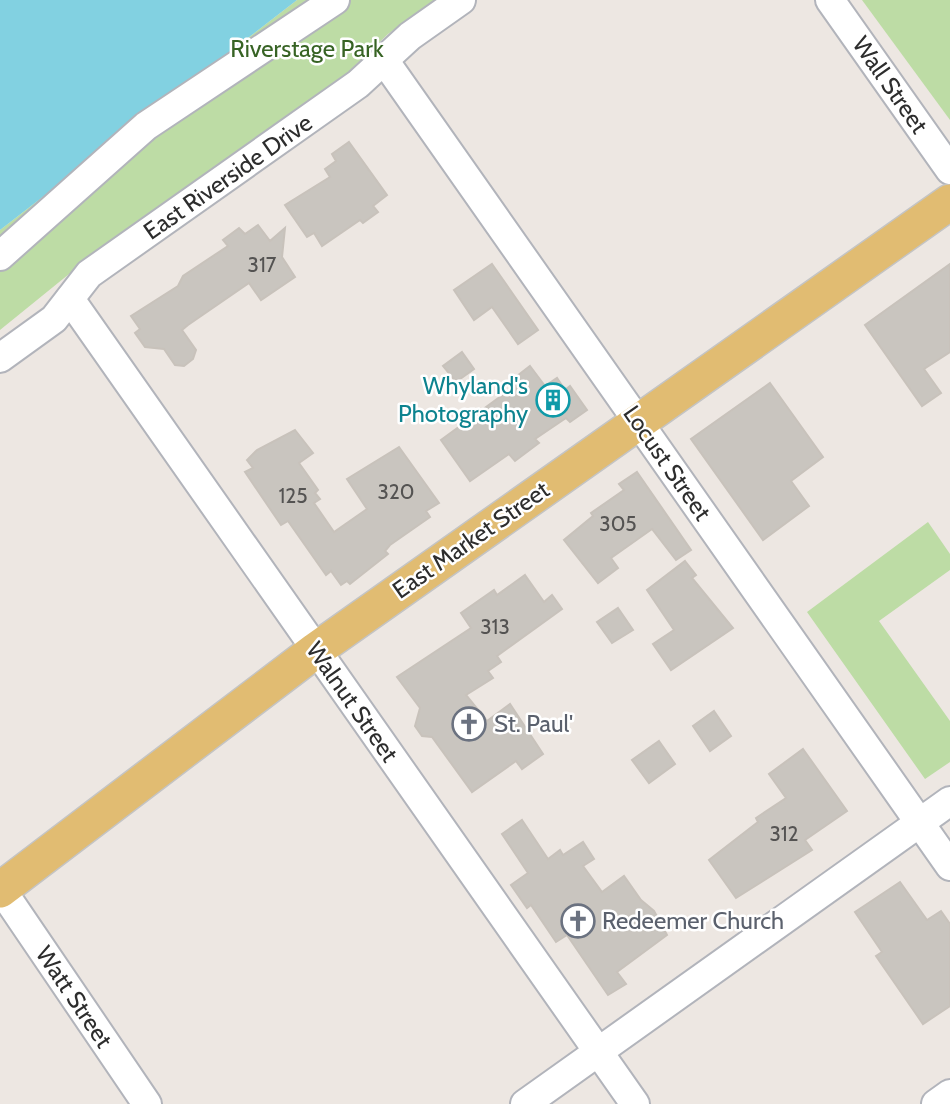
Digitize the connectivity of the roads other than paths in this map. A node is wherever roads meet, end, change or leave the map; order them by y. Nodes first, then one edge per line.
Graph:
1 (335, 0) edge
2 (461, 0) edge
3 (830, 0) edge
4 (384, 60) junction
5 (950, 170) edge
6 (950, 202) edge
7 (0, 256) edge
8 (69, 299) junction
9 (0, 358) edge
10 (638, 421) junction
11 (316, 650) junction
12 (950, 801) edge
13 (920, 823) junction
14 (950, 866) edge
15 (1, 890) edge
16 (598, 1052) junction
17 (950, 1094) edge
18 (147, 1104) edge
19 (525, 1104) edge
20 (635, 1104) edge
21 (936, 1104) edge

1 - 7 street
2 - 4 street, East Riverside Drive
3 - 5 street, Wall Street
4 - 8 street, East Riverside Drive
4 - 10 street, Locust Street
6 - 10 main road, East Market Street
8 - 9 street, East Riverside Drive
8 - 11 street, Walnut Street
10 - 11 main road, East Market Street
10 - 13 street, Locust Street
11 - 15 main road, East Market Street
11 - 16 street, Walnut Street
12 - 13 street
13 - 14 street, Locust Street
13 - 16 street
15 - 18 street, Watt Street
16 - 19 street
16 - 20 street, Walnut Street
17 - 21 street

